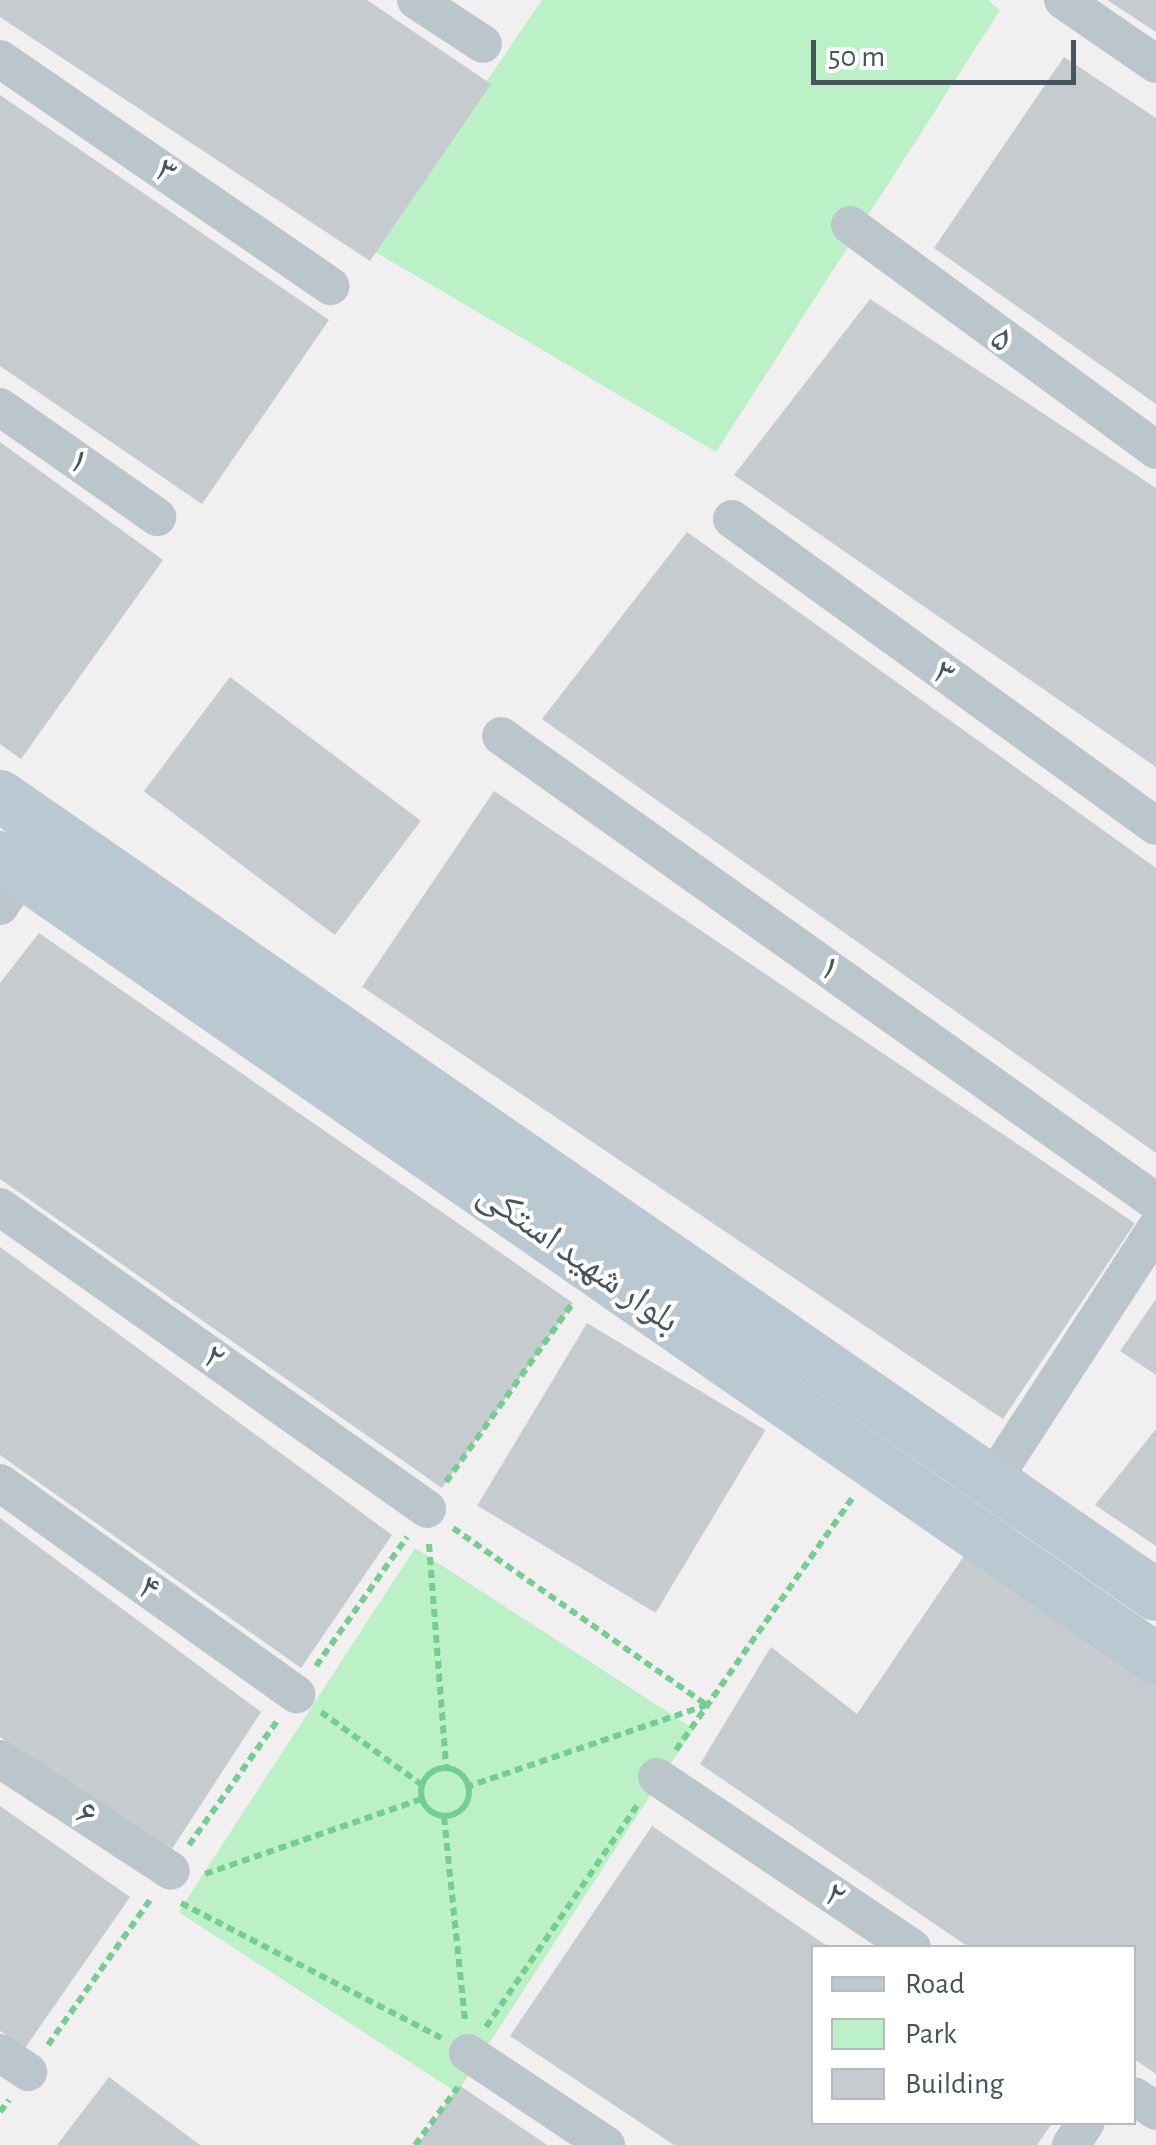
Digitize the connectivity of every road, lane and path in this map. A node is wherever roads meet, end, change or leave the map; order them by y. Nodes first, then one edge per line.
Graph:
1 (416, 0) edge
2 (1063, 0) edge
3 (483, 44) dead end
4 (0, 59) edge
5 (1156, 64) edge
6 (850, 225) dead end
7 (330, 286) dead end
8 (0, 407) edge
9 (1156, 450) edge
10 (156, 517) dead end
11 (732, 519) dead end
12 (502, 736) dead end
13 (0, 796) edge
14 (1156, 826) edge
15 (7, 878) edge
16 (1156, 1202) edge
17 (0, 1207) edge
18 (1156, 1228) edge
19 (992, 1481) junction
20 (0, 1483) edge
21 (427, 1509) junction
22 (1156, 1595) edge
23 (1156, 1660) edge
24 (296, 1694) joint
25 (0, 1759) edge
26 (446, 1767) junction
27 (657, 1777) dead end
28 (421, 1784) junction
29 (470, 1786) junction
30 (421, 1799) junction
31 (444, 1818) junction
32 (180, 1882) junction
33 (908, 1945) edge
34 (468, 2053) junction
35 (606, 2145) edge

1 - 3 street
2 - 5 street
4 - 7 street, ۳
6 - 9 street, ۵
8 - 10 street, ۱
11 - 14 street, ۳
12 - 16 street, ۱
13 - 19 main road, بلوار شهید استکی
15 - 23 main road, بلوار شهید استکی
17 - 21 street, ۲
18 - 19 street
19 - 22 main road, بلوار شهید استکی
20 - 24 street, ۴
21 - 26 path
21 - 29 path
24 - 28 path
25 - 32 street, ۶
26 - 28 path
26 - 29 path
27 - 33 street, ۲
28 - 30 path
29 - 31 path
30 - 31 path
30 - 32 path
31 - 34 path
32 - 34 path
34 - 35 street

